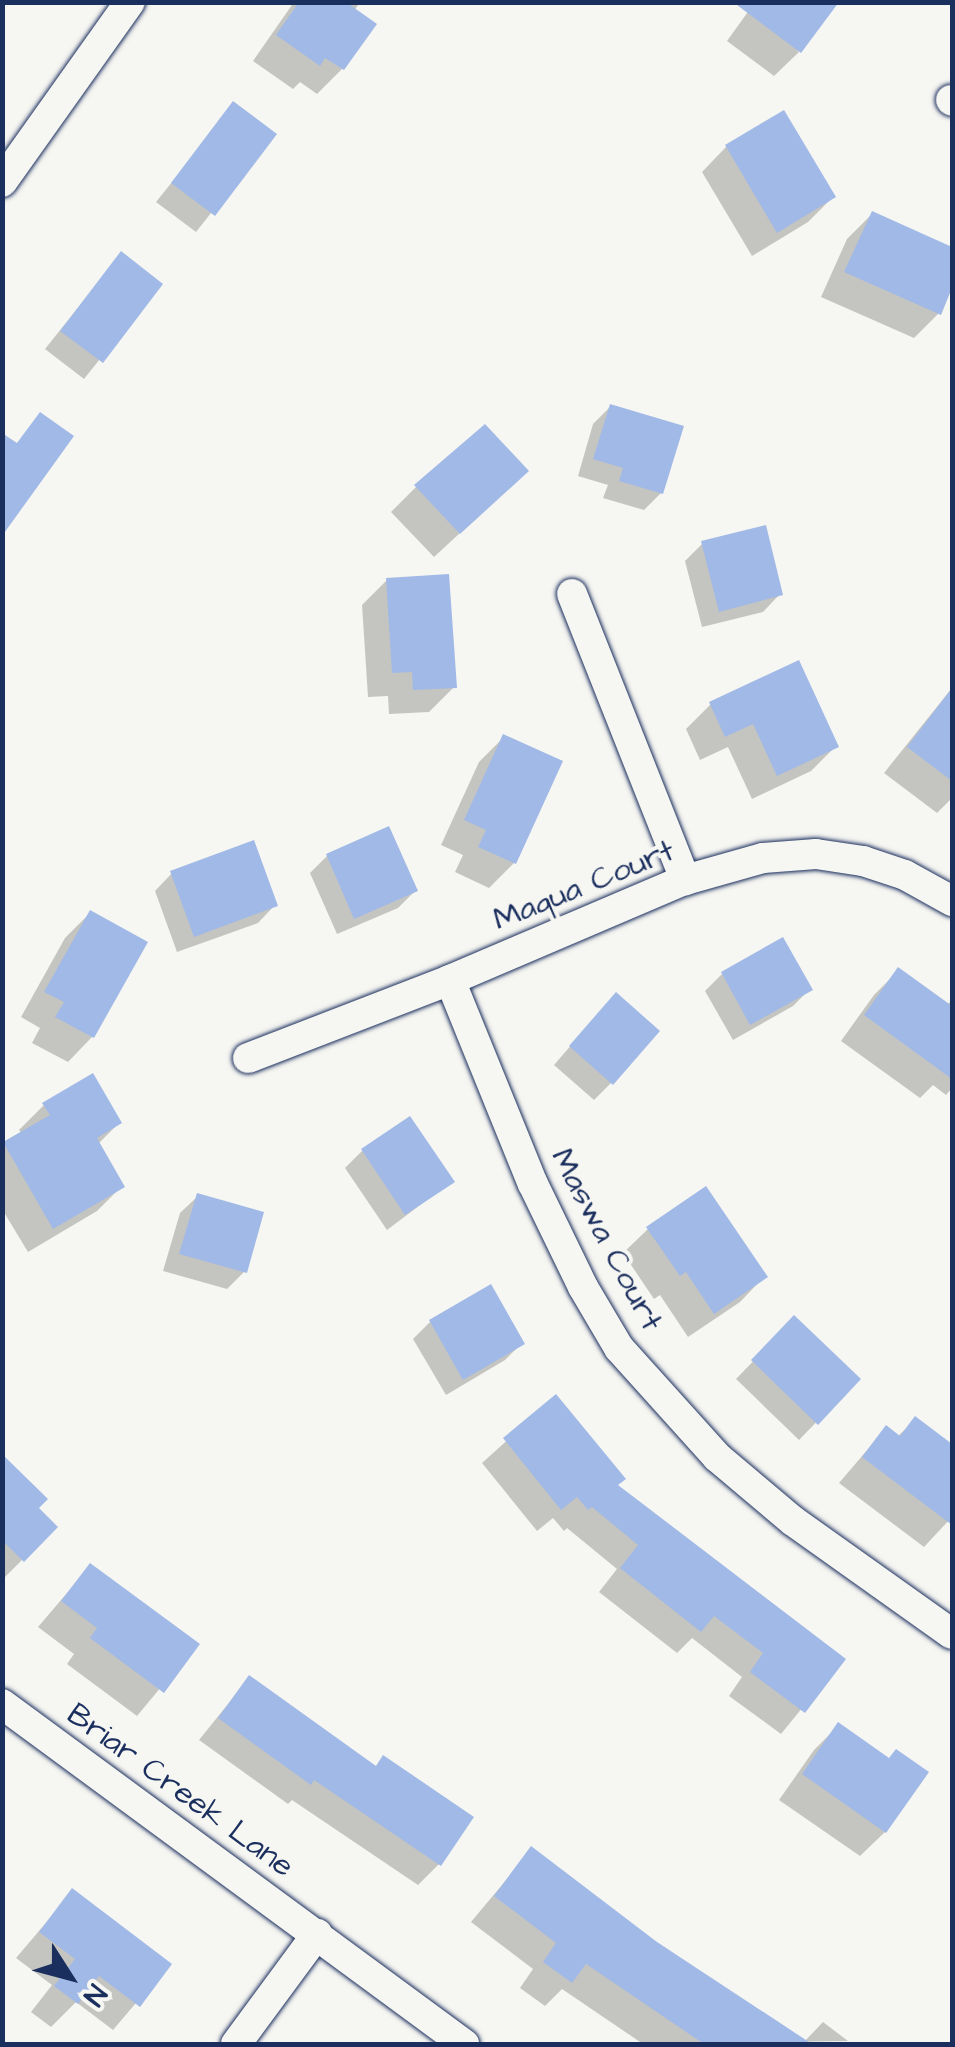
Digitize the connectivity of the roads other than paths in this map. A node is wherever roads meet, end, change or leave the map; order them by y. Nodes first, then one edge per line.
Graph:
1 (130, 2) edge
2 (2, 182) edge
3 (572, 594) dead end
4 (685, 880) junction
5 (952, 902) edge
6 (450, 980) junction
7 (248, 1058) dead end
8 (952, 1634) edge
9 (2, 1704) edge
10 (317, 1934) junction
11 (236, 2044) edge
12 (464, 2044) edge

1 - 2 street
3 - 4 street
4 - 5 street, Maqua Court
4 - 6 street, Maqua Court
6 - 7 street, Maqua Court
6 - 8 street, Maswa Court
9 - 10 street, Briar Creek Lane
10 - 11 street
10 - 12 street, Briar Creek Lane

